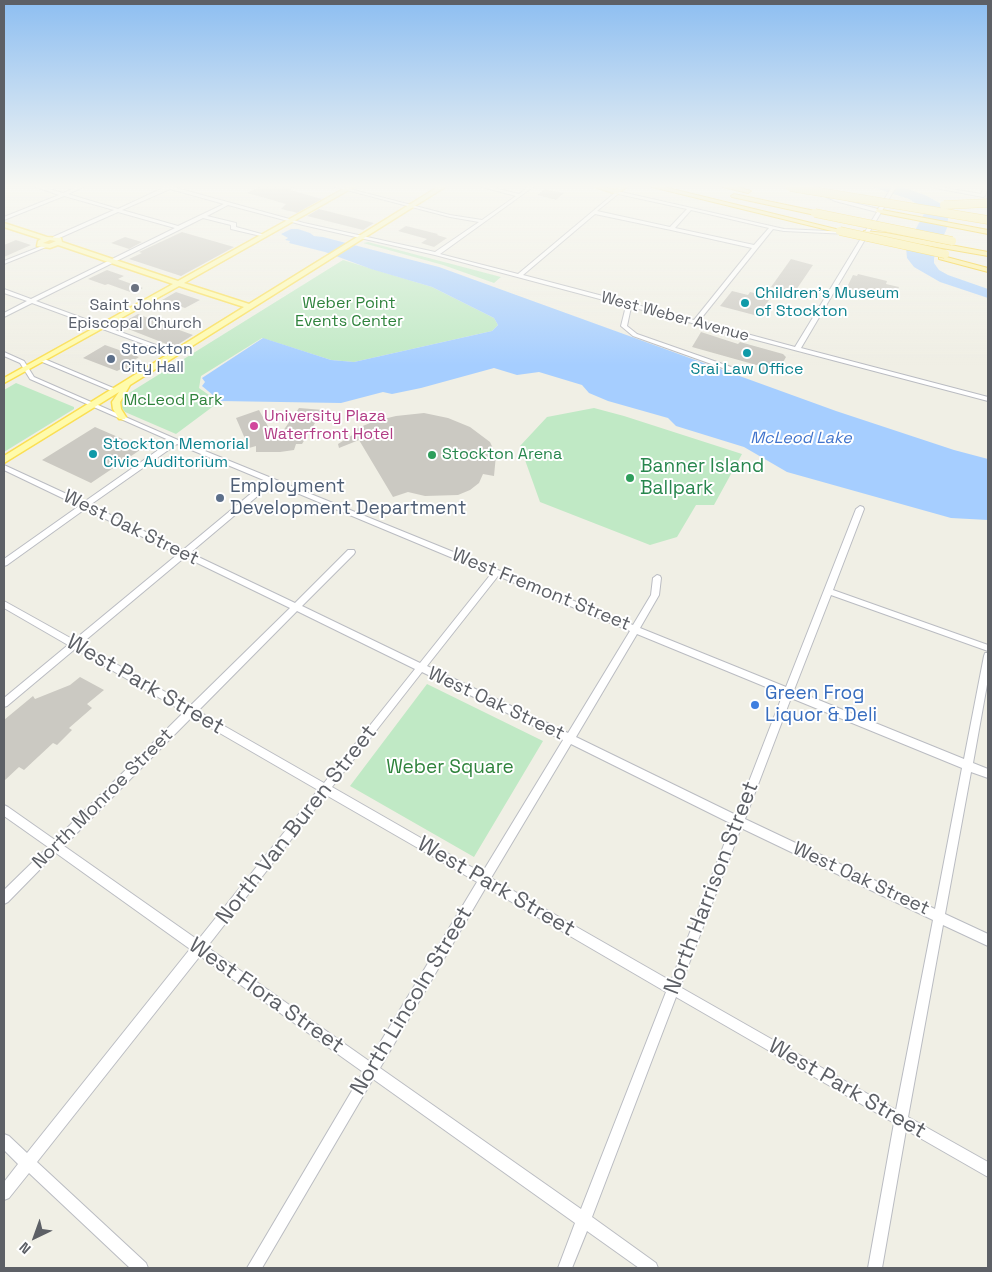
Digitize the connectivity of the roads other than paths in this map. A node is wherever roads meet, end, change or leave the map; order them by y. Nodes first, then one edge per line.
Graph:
1 (39, 246) edge
2 (71, 246) edge
3 (142, 246) edge
4 (244, 246) edge
5 (347, 246) edge
6 (405, 246) edge
7 (447, 246) edge
8 (554, 246) edge
9 (748, 246) edge
10 (859, 246) edge
11 (905, 246) edge
12 (943, 246) edge
13 (755, 248) joint
14 (436, 254) junction
15 (988, 254) edge
16 (943, 256) junction
17 (111, 262) junction
18 (4, 263) edge
19 (988, 264) edge
20 (988, 270) edge
21 (519, 276) junction
22 (178, 283) junction
23 (4, 291) edge
24 (31, 301) junction
25 (628, 304) junction
26 (251, 307) junction
27 (4, 315) edge
28 (695, 322) junction
29 (101, 326) junction
30 (797, 349) junction
31 (4, 354) edge
32 (176, 354) junction
33 (42, 360) junction
34 (26, 369) junction
35 (744, 371) dead end
36 (4, 381) edge
37 (130, 382) junction
38 (116, 390) junction
39 (988, 399) edge
40 (94, 404) junction
41 (122, 417) junction
42 (176, 441) junction
43 (4, 460) edge
44 (4, 467) edge
45 (272, 480) junction
46 (85, 506) junction
47 (860, 509) dead end
48 (351, 552) dead end
49 (184, 555) junction
50 (4, 564) edge
51 (496, 574) junction
52 (657, 578) dead end
53 (828, 591) junction
54 (4, 604) edge
55 (296, 607) junction
56 (635, 629) junction
57 (74, 644) junction
58 (988, 648) edge
59 (988, 656) edge
60 (421, 669) junction
61 (788, 691) junction
62 (4, 702) edge
63 (190, 711) junction
64 (570, 739) junction
65 (967, 765) junction
66 (988, 774) edge
67 (325, 789) junction
68 (4, 810) edge
69 (739, 822) junction
70 (55, 846) junction
71 (484, 880) junction
72 (4, 898) edge
73 (940, 916) junction
74 (988, 940) edge
75 (199, 948) junction
76 (673, 989) junction
77 (371, 1070) junction
78 (902, 1120) junction
79 (4, 1141) edge
80 (28, 1164) junction
81 (988, 1170) edge
82 (4, 1194) edge
83 (584, 1221) junction
84 (141, 1268) edge
85 (254, 1268) edge
86 (565, 1268) edge
87 (651, 1268) edge
88 (875, 1268) edge

1 - 18 street
2 - 17 main road
3 - 17 street
4 - 22 main road
5 - 26 main road
6 - 14 street, West Weber Avenue
7 - 14 street
8 - 21 street
9 - 13 street
10 - 30 street
11 - 16 highway, bridge
12 - 15 highway
13 - 28 street
14 - 21 street, West Weber Avenue
16 - 19 highway
16 - 20 highway
17 - 22 main road
17 - 24 street
21 - 25 street, West Weber Avenue
22 - 26 main road
22 - 29 main road
23 - 24 street
24 - 27 street
24 - 29 street
25 - 28 street, West Weber Avenue
25 - 35 street
26 - 32 main road
28 - 30 street, West Weber Avenue
29 - 32 street
29 - 33 main road
30 - 39 street, West Weber Avenue
31 - 34 street
32 - 37 main road
33 - 34 main road
33 - 38 street
34 - 36 main road
34 - 40 street, West Fremont Street
37 - 38 main road
37 - 41 main road
38 - 40 main road
40 - 41 street, West Fremont Street
40 - 43 main road
41 - 42 street, West Fremont Street
42 - 45 street, West Fremont Street
42 - 46 street
44 - 46 street, West Oak Street
45 - 49 street
45 - 51 street, West Fremont Street
46 - 49 street, West Oak Street
46 - 50 street
47 - 53 street, North Harrison Street
48 - 55 street, North Monroe Street
49 - 55 street, West Oak Street
49 - 57 street
51 - 56 street, West Fremont Street
51 - 60 street, North Van Buren Street
52 - 56 street, North Lincoln Street
53 - 58 street
53 - 61 street, North Harrison Street
54 - 57 street, West Park Street
55 - 60 street, West Oak Street
55 - 63 street, North Monroe Street
56 - 61 street, West Fremont Street
56 - 64 street, North Lincoln Street
57 - 62 street
57 - 63 street, West Park Street
59 - 65 street
60 - 64 street, West Oak Street
60 - 67 street, North Van Buren Street
61 - 65 street, West Fremont Street
61 - 69 street, North Harrison Street
63 - 67 street, West Park Street
63 - 70 street, North Monroe Street
64 - 69 street, West Oak Street
64 - 71 street, North Lincoln Street
65 - 66 street, West Fremont Street
65 - 73 street
67 - 71 street, West Park Street
67 - 75 street, North Van Buren Street
68 - 70 street, West Flora Street
69 - 73 street, West Oak Street
69 - 76 street, North Harrison Street
70 - 72 street, North Monroe Street
70 - 75 street, West Flora Street
71 - 76 street, West Park Street
71 - 77 street, North Lincoln Street
73 - 74 street, West Oak Street
73 - 78 street
75 - 77 street, West Flora Street
75 - 80 street, North Van Buren Street
76 - 78 street, West Park Street
76 - 83 street, North Harrison Street
77 - 83 street, West Flora Street
77 - 85 street, North Lincoln Street
78 - 81 street, West Park Street
78 - 88 street
79 - 80 street
80 - 82 street, North Van Buren Street
80 - 84 street
83 - 86 street, North Harrison Street
83 - 87 street, West Flora Street

